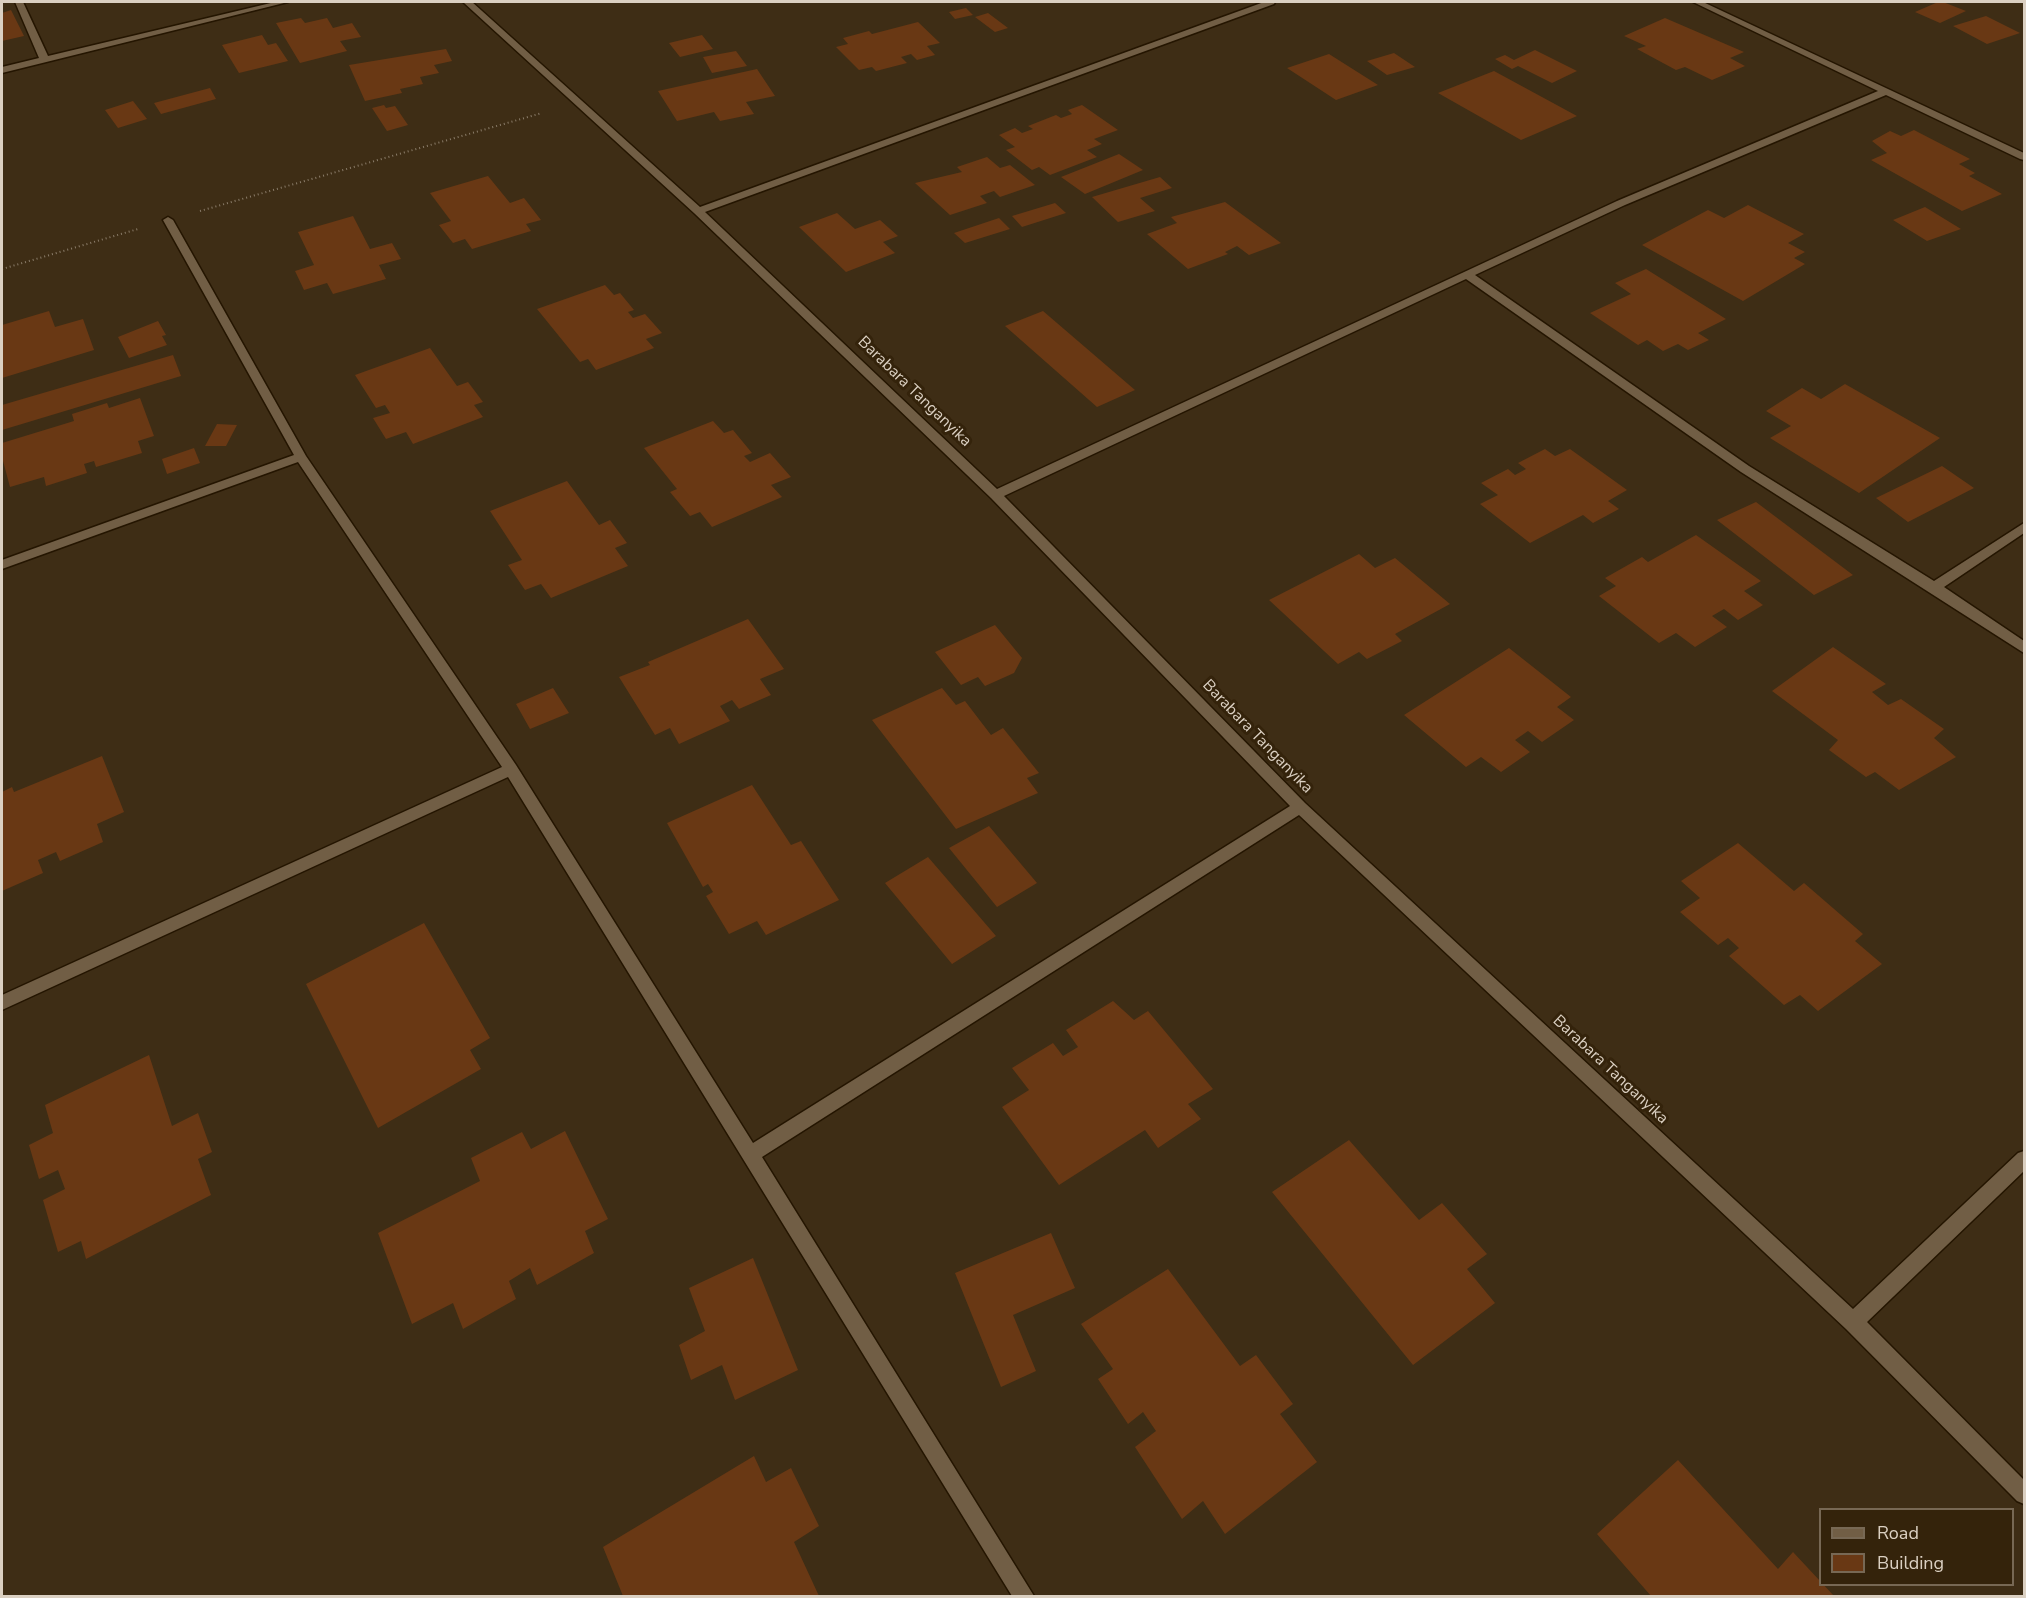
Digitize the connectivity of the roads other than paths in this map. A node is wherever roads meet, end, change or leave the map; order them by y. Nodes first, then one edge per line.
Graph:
1 (19, 2) edge
2 (284, 2) edge
3 (467, 2) edge
4 (1271, 2) edge
5 (1697, 2) edge
6 (44, 58) junction
7 (2, 70) edge
8 (1885, 92) junction
9 (2025, 157) edge
10 (698, 211) junction
11 (168, 220) road end
12 (1466, 274) junction
13 (301, 457) junction
14 (996, 495) junction
15 (2025, 527) edge
16 (2, 566) edge
17 (1934, 587) junction
18 (2025, 648) edge
19 (511, 769) junction
20 (1300, 807) junction
21 (2, 1003) edge
22 (749, 1155) junction
23 (2025, 1159) edge
24 (1853, 1322) junction
25 (2025, 1494) edge
26 (1024, 1596) edge

1 - 6 street
2 - 6 street
3 - 10 street, Barabara Tanganyika
4 - 10 street
5 - 8 street
6 - 7 street
8 - 9 street
8 - 12 street
10 - 14 street, Barabara Tanganyika
11 - 13 street
12 - 14 street
12 - 17 street
13 - 16 street
13 - 19 street
14 - 20 street, Barabara Tanganyika
15 - 17 street
17 - 18 street
19 - 21 street
19 - 22 street
20 - 22 street
20 - 24 street, Barabara Tanganyika
22 - 26 street
23 - 24 street
24 - 25 street, Barabara Tanganyika

